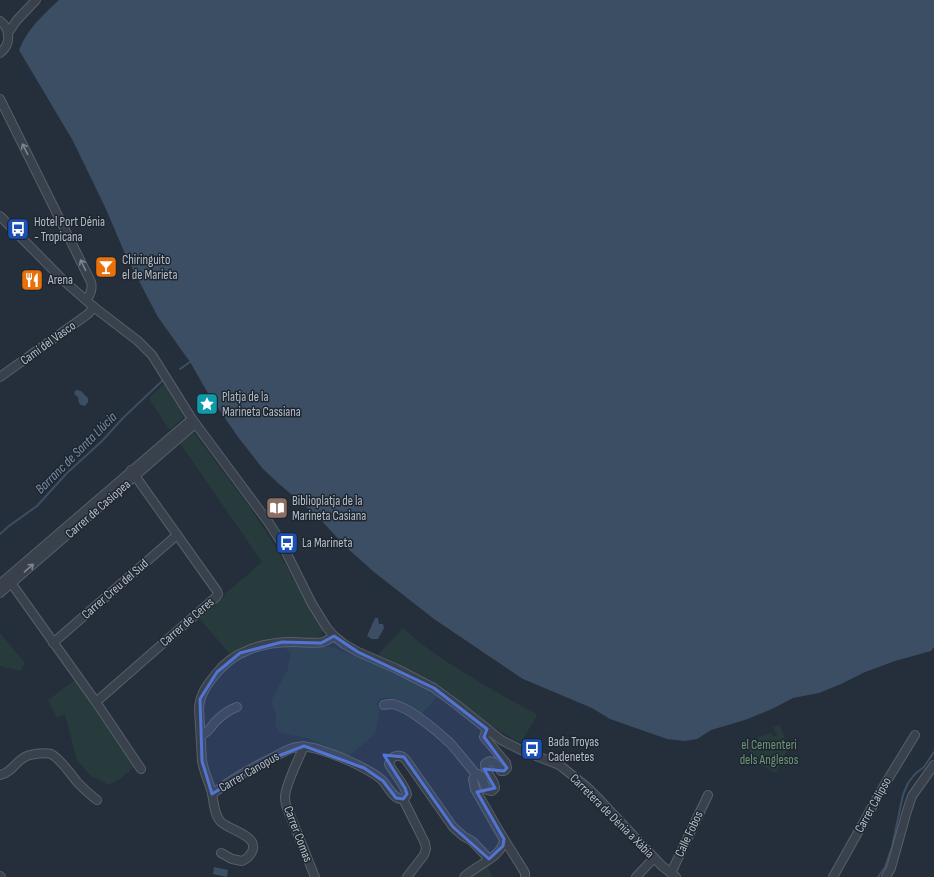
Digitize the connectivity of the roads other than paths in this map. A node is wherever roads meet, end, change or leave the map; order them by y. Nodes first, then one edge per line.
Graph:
1 (36, 0) edge
2 (17, 20) junction
3 (1, 22) edge
4 (8, 33) junction
5 (0, 53) edge
6 (0, 99) edge
7 (0, 216) edge
8 (0, 221) edge
9 (14, 230) junction
10 (86, 300) junction
11 (94, 307) junction
12 (0, 377) edge
13 (194, 421) junction
14 (133, 473) junction
15 (177, 535) junction
16 (9, 580) junction
17 (0, 584) edge
18 (0, 593) edge
19 (334, 636) junction
20 (53, 643) junction
21 (96, 702) junction
22 (384, 705) dead end
23 (237, 707) dead end
24 (486, 729) junction
25 (201, 735) junction
26 (915, 735) dead end
27 (304, 746) junction
28 (934, 765) edge
29 (142, 769) dead end
30 (476, 774) junction
31 (0, 775) edge
32 (212, 794) junction
33 (708, 795) dead end
34 (403, 799) junction
35 (97, 800) dead end
36 (504, 839) junction
37 (221, 853) dead end
38 (654, 858) junction
39 (489, 859) junction
40 (674, 875) edge
41 (315, 877) edge
42 (407, 877) edge
43 (464, 877) edge
44 (525, 877) edge
45 (636, 877) edge
46 (833, 877) edge
47 (886, 877) edge

1 - 2 street
2 - 3 street
2 - 4 street
3 - 4 street
4 - 5 street
10 -> 6 street
7 - 9 street, Carretera de Dénia a Xàbia
8 - 9 street, Carretera de Dénia a Xàbia
9 - 10 street, Carretera de Dénia a Xàbia
10 - 11 street, Carretera de Dénia a Xàbia
11 - 12 street, Camí del Vasco
11 - 13 street, Carretera de Dénia a Xàbia
13 - 14 street, Carrer de Casiopea
13 - 19 street, Carretera de Dénia a Xàbia
14 - 15 street, Carrer de Ceres
14 - 16 street, Carrer de Casiopea
15 - 20 street, Carrer Creu del Sud
15 - 21 street, Carrer de Ceres
16 - 17 street, Carrer de Casiopea
16 - 18 street, Carrer de Casiopea
16 - 20 street
19 - 24 street, Carretera de Dénia a Xàbia
19 - 25 street, Carrer Canopus
20 - 21 street
21 - 29 street
22 - 30 street
23 - 25 street
24 - 30 street
24 - 38 street, Carretera de Dénia a Xàbia
25 - 32 street, Carrer Canopus
26 - 46 street, Carrer Calipso
27 - 32 street, Carrer Canopus
27 - 34 street
27 - 41 street, Carrer Comas
28 - 47 street
30 - 36 street
31 - 35 street
32 - 37 street
33 - 40 street, Calle Fobos
34 - 39 street
34 - 42 street
36 - 39 street
36 - 44 street
38 - 40 street, Carretera de Dénia a Xàbia
38 - 45 street
39 - 43 street

